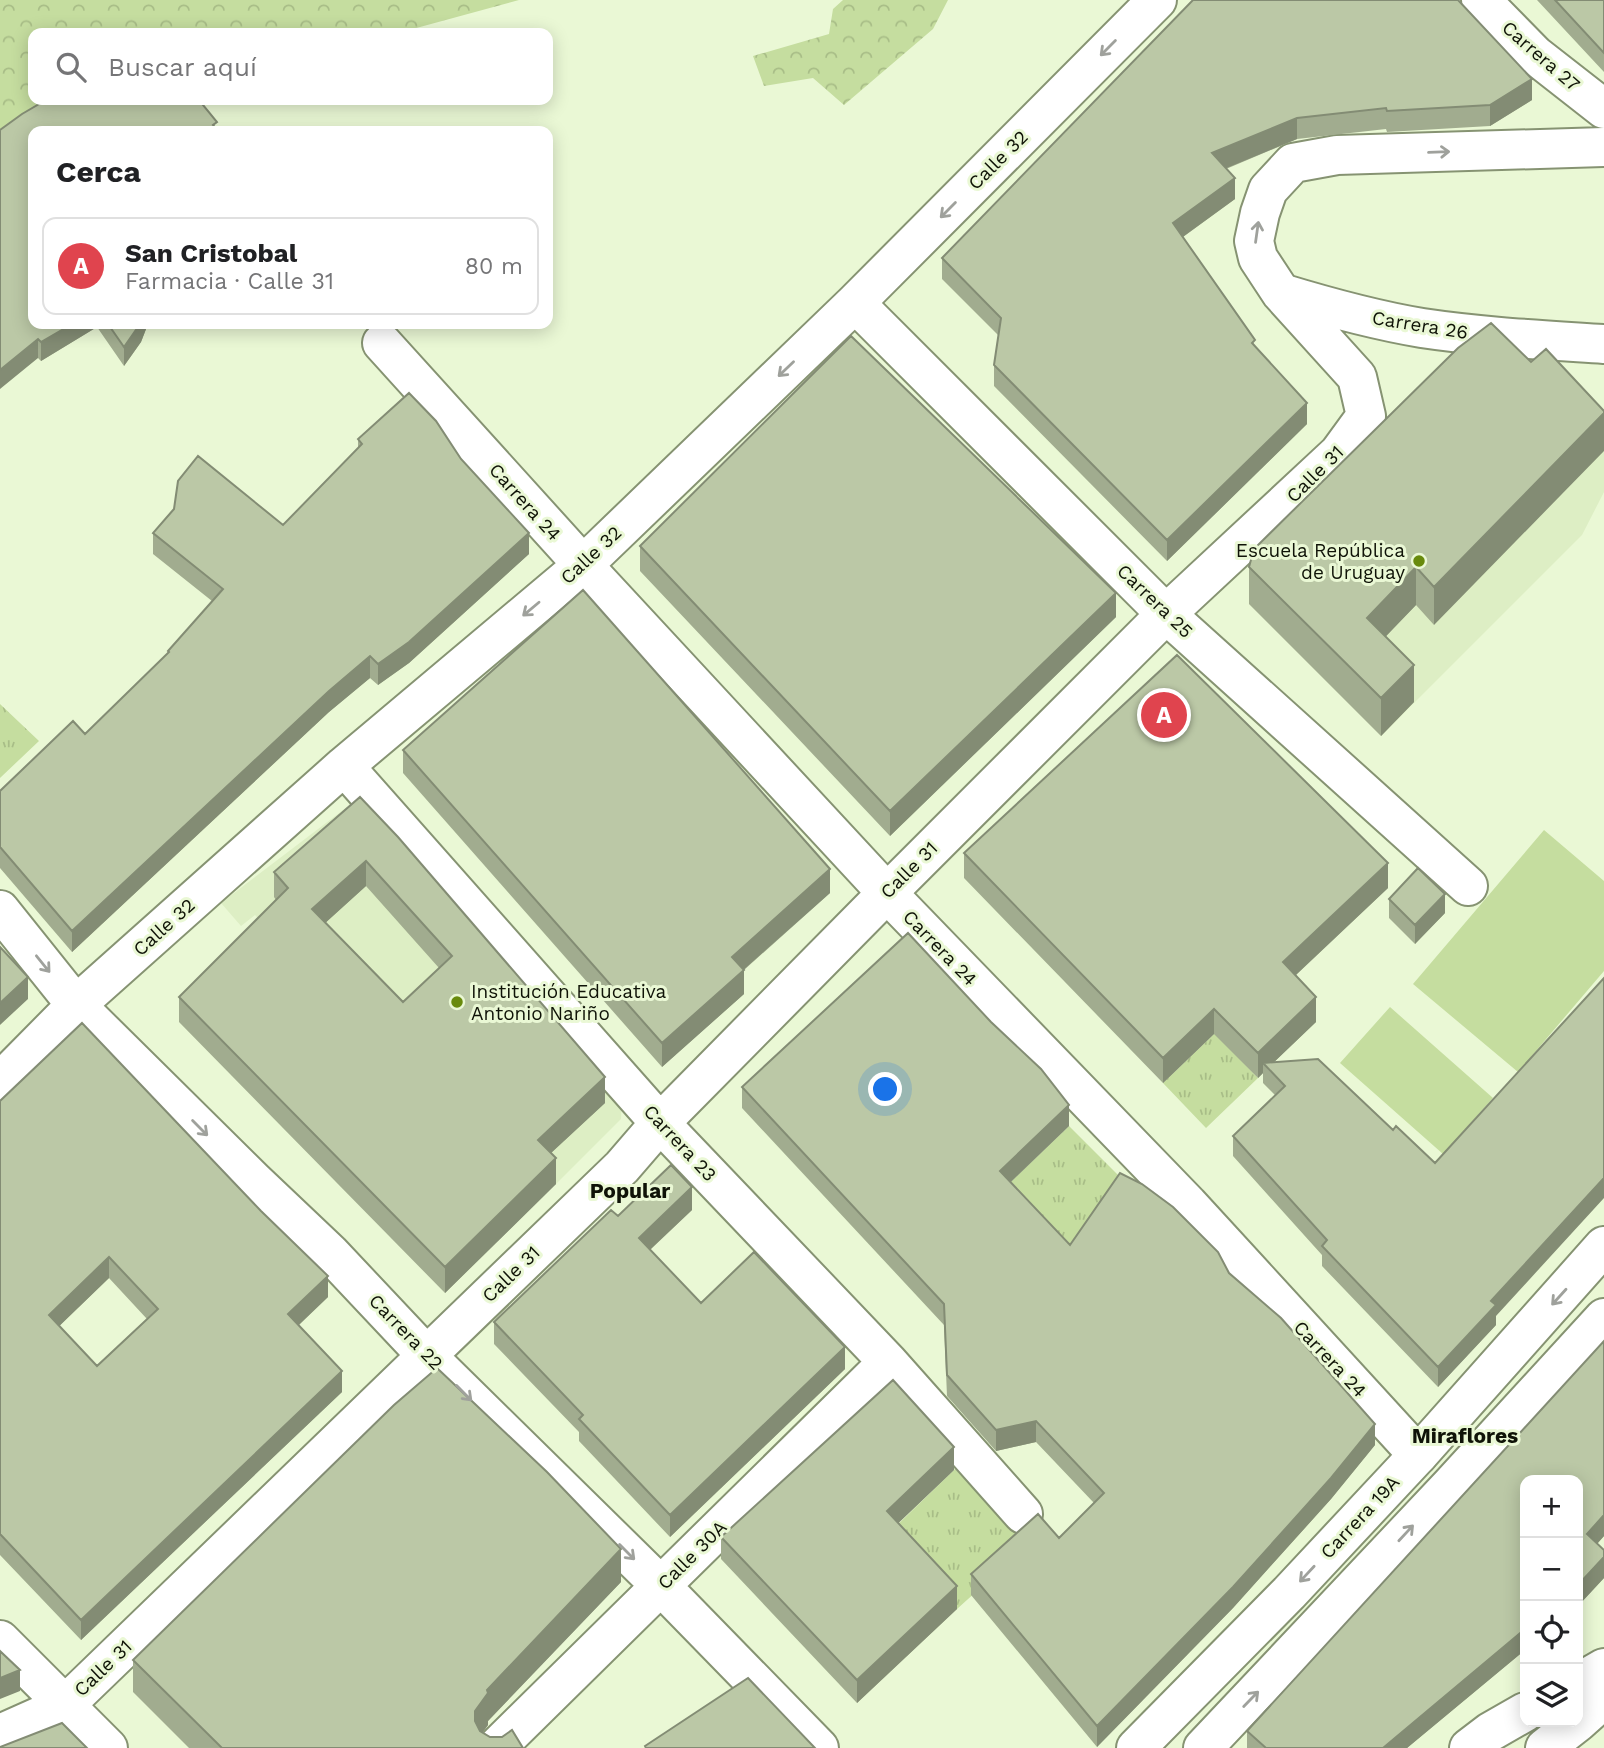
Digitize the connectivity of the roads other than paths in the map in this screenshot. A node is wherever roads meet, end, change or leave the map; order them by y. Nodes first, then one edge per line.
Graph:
1 (1157, 0) edge
2 (1481, 0) edge
3 (1604, 109) edge
4 (1604, 147) edge
5 (1281, 293) junction
6 (855, 303) junction
7 (382, 344) dead end
8 (1604, 344) edge
9 (583, 565) junction
10 (1166, 614) junction
11 (344, 766) junction
12 (1468, 886) dead end
13 (887, 893) junction
14 (0, 910) edge
15 (76, 1005) junction
16 (0, 1082) edge
17 (660, 1123) junction
18 (1604, 1246) edge
19 (1604, 1318) edge
20 (427, 1356) junction
21 (888, 1362) junction
22 (1418, 1455) junction
23 (1023, 1514) dead end
24 (661, 1586) junction
25 (0, 1640) edge
26 (1604, 1668) edge
27 (1583, 1680) edge
28 (1604, 1699) edge
29 (65, 1705) junction
30 (1520, 1716) edge
31 (1583, 1718) edge
32 (1572, 1727) edge
33 (0, 1734) edge
34 (1213, 1745) edge
35 (108, 1748) edge
36 (496, 1748) edge
37 (819, 1748) edge
38 (1136, 1748) edge
39 (1469, 1748) edge
40 (1545, 1748) edge

1 -> 6 street, Calle 32
2 - 3 street, Carrera 27
5 -> 4 street, Calle 31
5 - 8 street, Carrera 26
5 - 10 street, Calle 31
6 -> 9 street, Calle 32
6 - 10 street, Carrera 25
7 - 9 street, Carrera 24
9 -> 11 street, Calle 32
9 - 13 street, Carrera 24
10 - 12 street, Carrera 25
10 - 13 street, Calle 31
11 - 15 street, Calle 32
11 - 17 street, Carrera 23
13 - 17 street, Calle 31
13 - 22 street, Carrera 24
14 -> 15 street, Carrera 22
15 - 16 street, Calle 32
15 -> 20 street, Carrera 22
17 - 20 street, Calle 31
17 - 21 street, Carrera 23
18 -> 22 street, Carrera 19A
34 -> 19 street
20 -> 24 street, Carrera 22
20 - 29 street, Calle 31
21 - 23 street, Carrera 23
21 - 24 street, Calle 30A
22 -> 38 street, Carrera 19A
24 - 36 street, Calle 30A
24 - 37 street, Carrera 22
25 - 29 street
26 - 27 street
28 - 31 street
29 - 33 street, Calle 31
29 - 35 street
30 - 39 street
32 - 40 street

